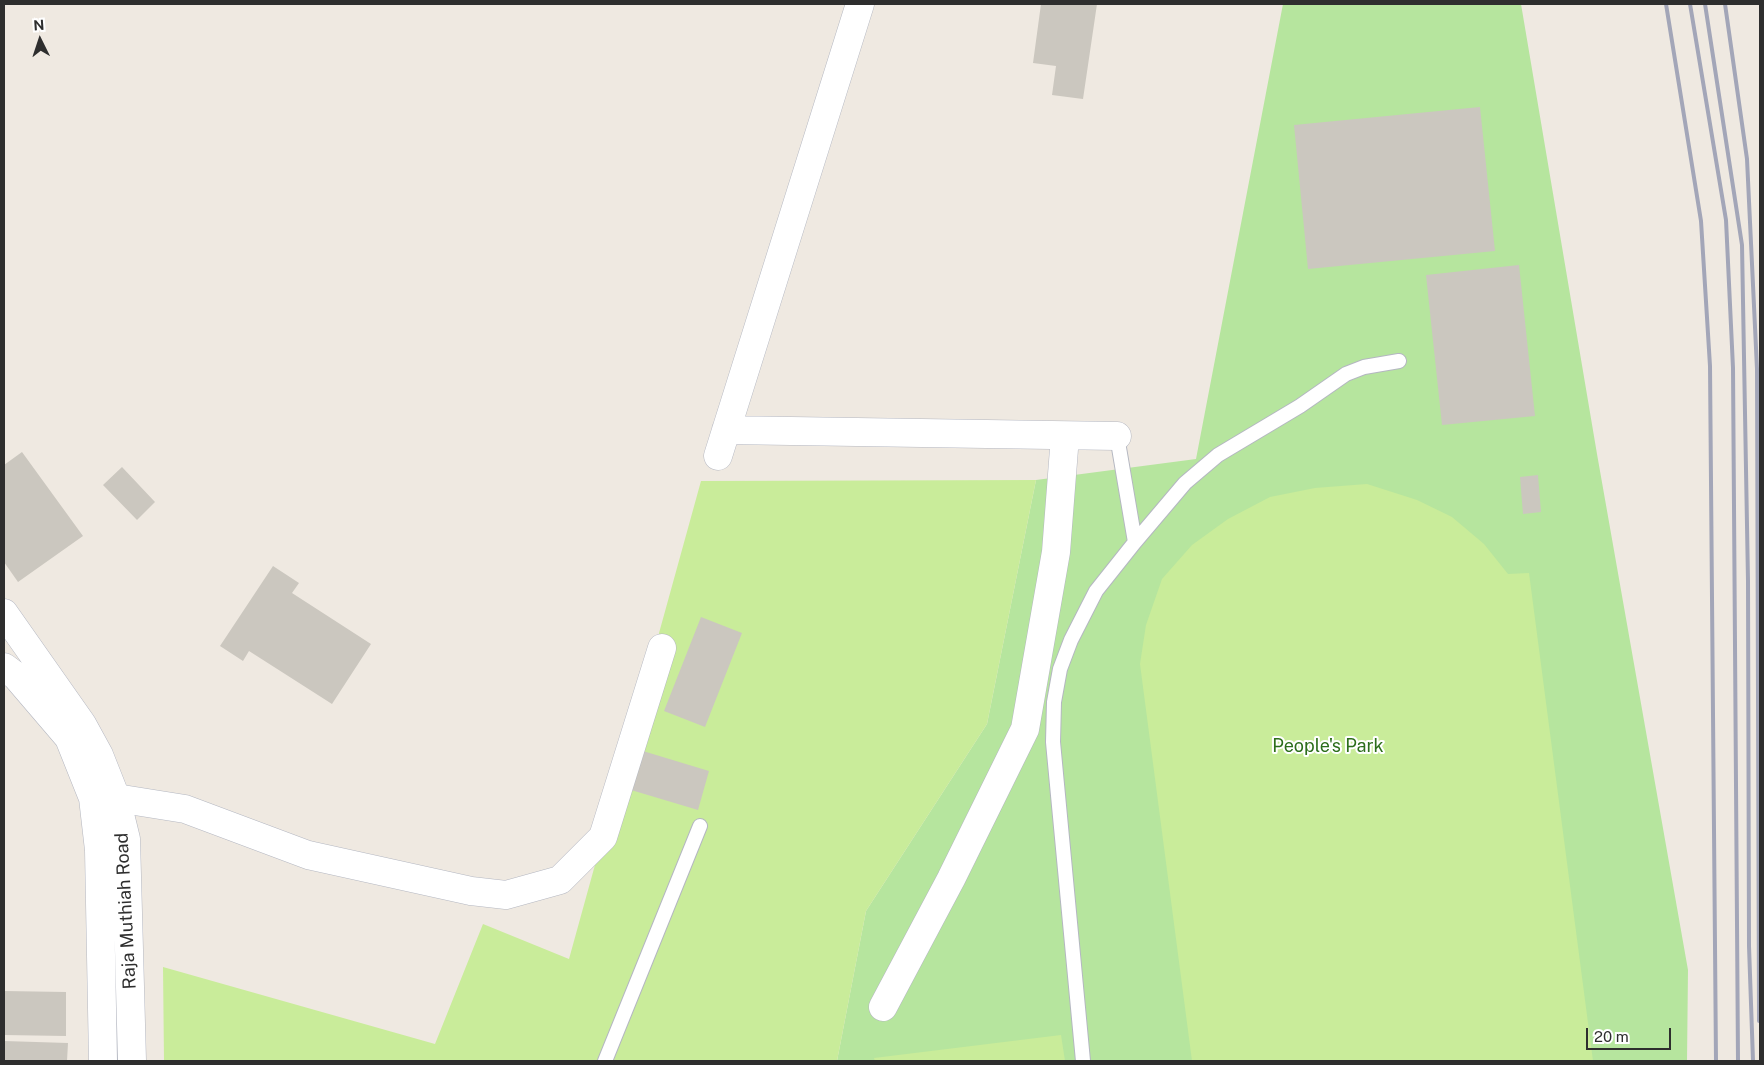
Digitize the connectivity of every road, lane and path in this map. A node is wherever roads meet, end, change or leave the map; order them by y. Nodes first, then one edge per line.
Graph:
1 (860, 4) edge
2 (1399, 361) dead end
3 (726, 430) junction
4 (1066, 436) junction
5 (1116, 436) joint
6 (718, 456) dead end
7 (1134, 542) junction
8 (4, 614) edge
9 (662, 648) dead end
10 (4, 667) edge
11 (105, 798) junction
12 (700, 826) dead end
13 (883, 1007) dead end
14 (102, 1061) edge
15 (132, 1061) edge
16 (605, 1061) edge
17 (1083, 1061) edge

1 - 3 street
2 - 7 lane
3 - 4 street
3 - 6 street
4 - 5 street
4 - 13 street
5 - 7 lane
7 - 17 lane
8 - 11 street, Raja Muthiah Road
9 - 11 street
10 - 11 street, Raja Muthiah Road
11 - 14 street, Raja Muthiah Road
11 - 15 street, Raja Muthiah Road
12 - 16 lane

